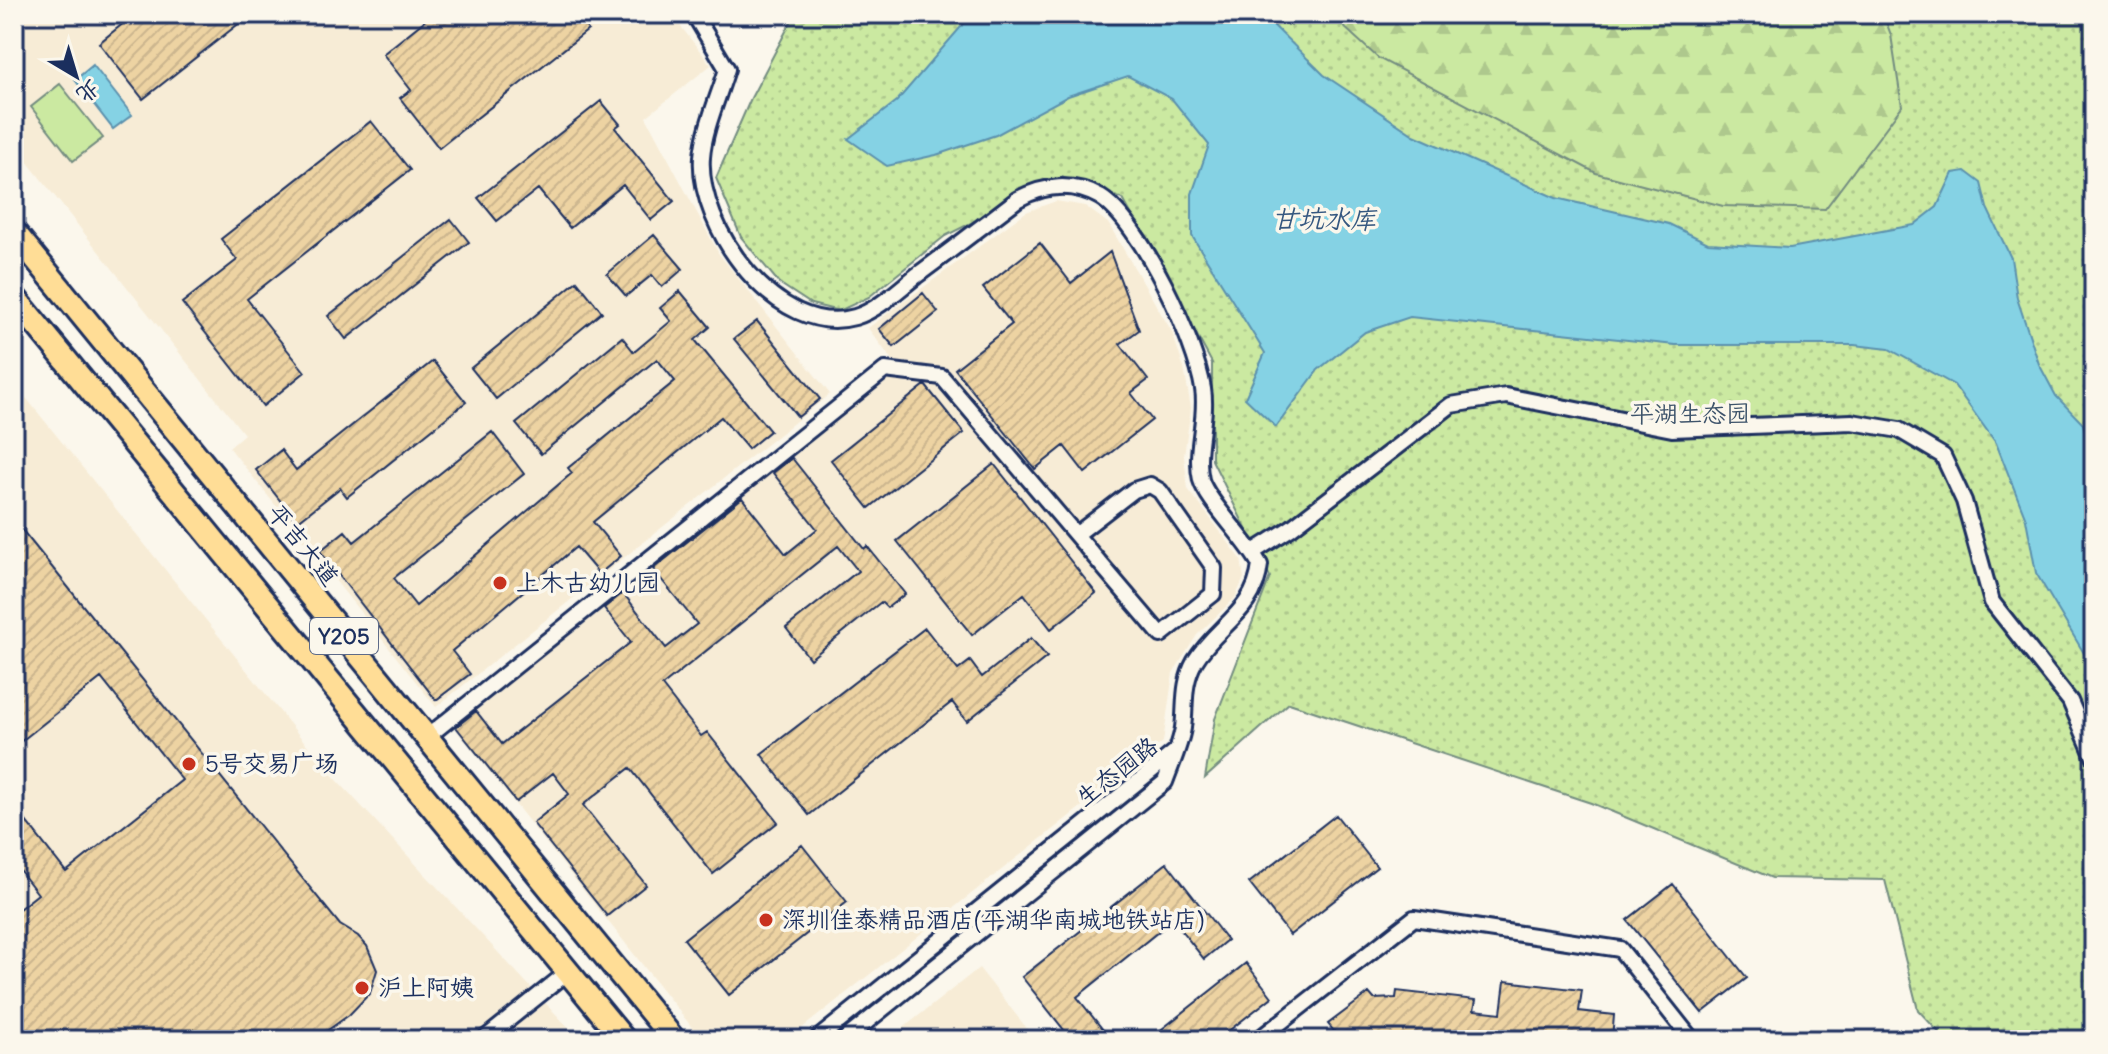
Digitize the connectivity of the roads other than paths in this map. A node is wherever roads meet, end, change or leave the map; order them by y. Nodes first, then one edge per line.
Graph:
1 (694, 14) edge
2 (14, 232) edge
3 (14, 297) edge
4 (14, 314) edge
5 (50, 341) junction
6 (1077, 534) junction
7 (1253, 552) junction
8 (427, 737) junction
9 (1176, 751) junction
10 (2094, 757) edge
11 (568, 972) junction
12 (623, 1039) edge
13 (483, 1040) edge
14 (674, 1040) edge
15 (816, 1040) edge
16 (844, 1040) edge
17 (1258, 1040) edge
18 (1692, 1040) edge

1 - 7 street
2 - 8 main road, 平吉大道 / Y205
3 - 5 main road, Y205
4 - 5 main road
5 - 11 main road, Y205
6 - 6 street
6 - 8 street
7 - 9 street
7 - 10 street
8 - 14 main road, 平吉大道 / Y205
9 - 15 street, 生态园路
9 - 16 street, 生态园路
11 - 12 main road, Y205
11 - 13 street
17 - 18 street

